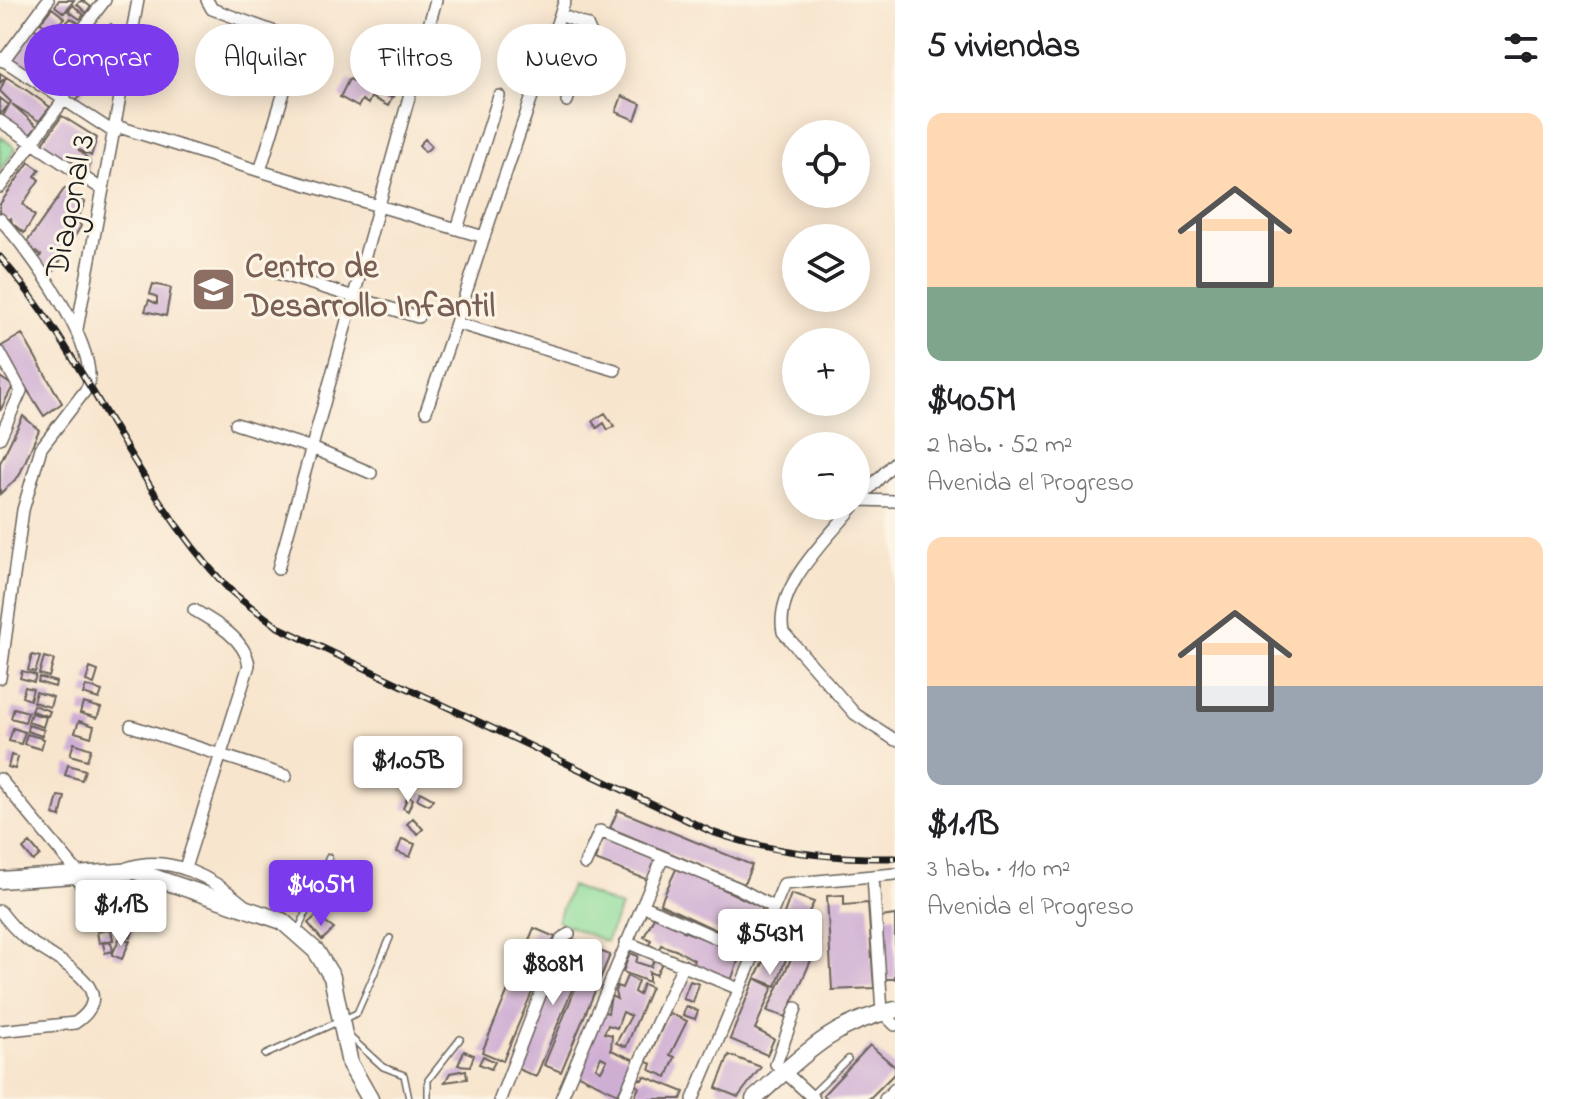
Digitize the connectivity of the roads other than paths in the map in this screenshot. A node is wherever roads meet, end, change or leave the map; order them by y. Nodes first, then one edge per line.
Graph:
1 (48, 0) edge
2 (105, 0) edge
3 (138, 0) edge
4 (207, 0) edge
5 (436, 0) edge
6 (565, 0) edge
7 (560, 15) junction
8 (87, 24) edge
9 (2, 60) edge
10 (24, 74) edge
11 (61, 96) edge
12 (499, 96) dead end
13 (65, 98) junction
14 (567, 101) dead end
15 (0, 121) edge
16 (116, 129) junction
17 (34, 143) junction
18 (260, 171) junction
19 (0, 187) edge
20 (103, 190) junction
21 (380, 206) junction
22 (0, 219) edge
23 (457, 229) junction
24 (484, 237) junction
25 (274, 272) dead end
26 (354, 296) junction
27 (418, 317) dead end
28 (456, 323) junction
29 (77, 329) junction
30 (0, 353) edge
31 (615, 370) dead end
32 (426, 411) dead end
33 (236, 424) dead end
34 (0, 438) edge
35 (312, 448) junction
36 (895, 462) edge
37 (371, 473) dead end
38 (870, 489) edge
39 (895, 501) edge
40 (870, 502) edge
41 (843, 520) edge
42 (278, 569) dead end
43 (194, 610) dead end
44 (2, 639) edge
45 (0, 678) edge
46 (131, 726) dead end
47 (895, 740) edge
48 (220, 755) junction
49 (286, 776) dead end
50 (0, 779) edge
51 (329, 857) dead end
52 (663, 857) junction
53 (585, 864) dead end
54 (185, 868) junction
55 (119, 870) junction
56 (895, 874) edge
57 (77, 875) junction
58 (873, 876) junction
59 (0, 880) edge
60 (244, 905) junction
61 (644, 906) junction
62 (773, 907) junction
63 (0, 911) edge
64 (97, 926) dead end
65 (297, 932) junction
66 (569, 934) dead end
67 (390, 938) dead end
68 (626, 942) junction
69 (753, 954) junction
70 (683, 965) junction
71 (895, 985) edge
72 (881, 986) junction
73 (739, 989) junction
74 (796, 1008) dead end
75 (888, 1011) edge
76 (342, 1024) junction
77 (895, 1025) edge
78 (0, 1031) edge
79 (460, 1039) dead end
80 (265, 1055) dead end
81 (848, 1059) dead end
82 (783, 1073) junction
83 (895, 1089) edge
84 (812, 1097) edge
85 (370, 1099) edge
86 (409, 1099) edge
87 (428, 1099) edge
88 (500, 1099) edge
89 (561, 1099) edge
90 (623, 1099) edge
91 (693, 1099) edge
92 (754, 1099) edge
93 (885, 1099) edge

1 - 9 street
2 - 8 street
3 - 16 street, Diagonal 3
4 - 18 street
5 - 21 street
6 - 7 street
7 - 14 street
7 - 24 street
9 - 10 street
11 - 13 street
12 - 23 street
13 - 16 street
13 - 17 street
15 - 17 street
16 - 18 street
16 - 20 street, Diagonal 3
17 - 19 street
17 - 20 street
18 - 21 street
20 - 29 street, Diagonal 3
21 - 23 street
21 - 26 street
22 - 29 street
23 - 24 street
24 - 28 street
25 - 26 street
26 - 27 street
26 - 35 street
28 - 31 street
28 - 32 street
29 - 44 street
30 - 34 street
33 - 35 street
35 - 37 street
35 - 42 street
36 - 38 street
39 - 40 street
41 - 47 street
43 - 48 street
44 - 45 street
46 - 48 street
48 - 49 street
48 - 54 street
50 - 57 street
51 - 65 lane
52 - 53 street
52 - 61 street
52 - 62 street
54 - 55 street
54 - 60 street
55 - 57 main road
55 - 60 main road
56 - 58 street
57 - 59 main road
57 - 64 lane
58 - 62 street
58 - 72 street
60 - 65 main road
61 - 68 street
61 - 69 street
62 - 69 street
63 - 78 street
65 - 76 main road
66 - 88 street
67 - 76 lane
68 - 70 street
68 - 89 street
69 - 73 street
70 - 73 street
70 - 90 street
71 - 72 street
72 - 75 street
73 - 91 street
74 - 82 street
75 - 77 street
75 - 82 main road
76 - 80 lane
76 - 85 main road
76 - 86 lane
79 - 87 lane
81 - 84 lane
82 - 84 street
82 - 92 main road
83 - 93 street

